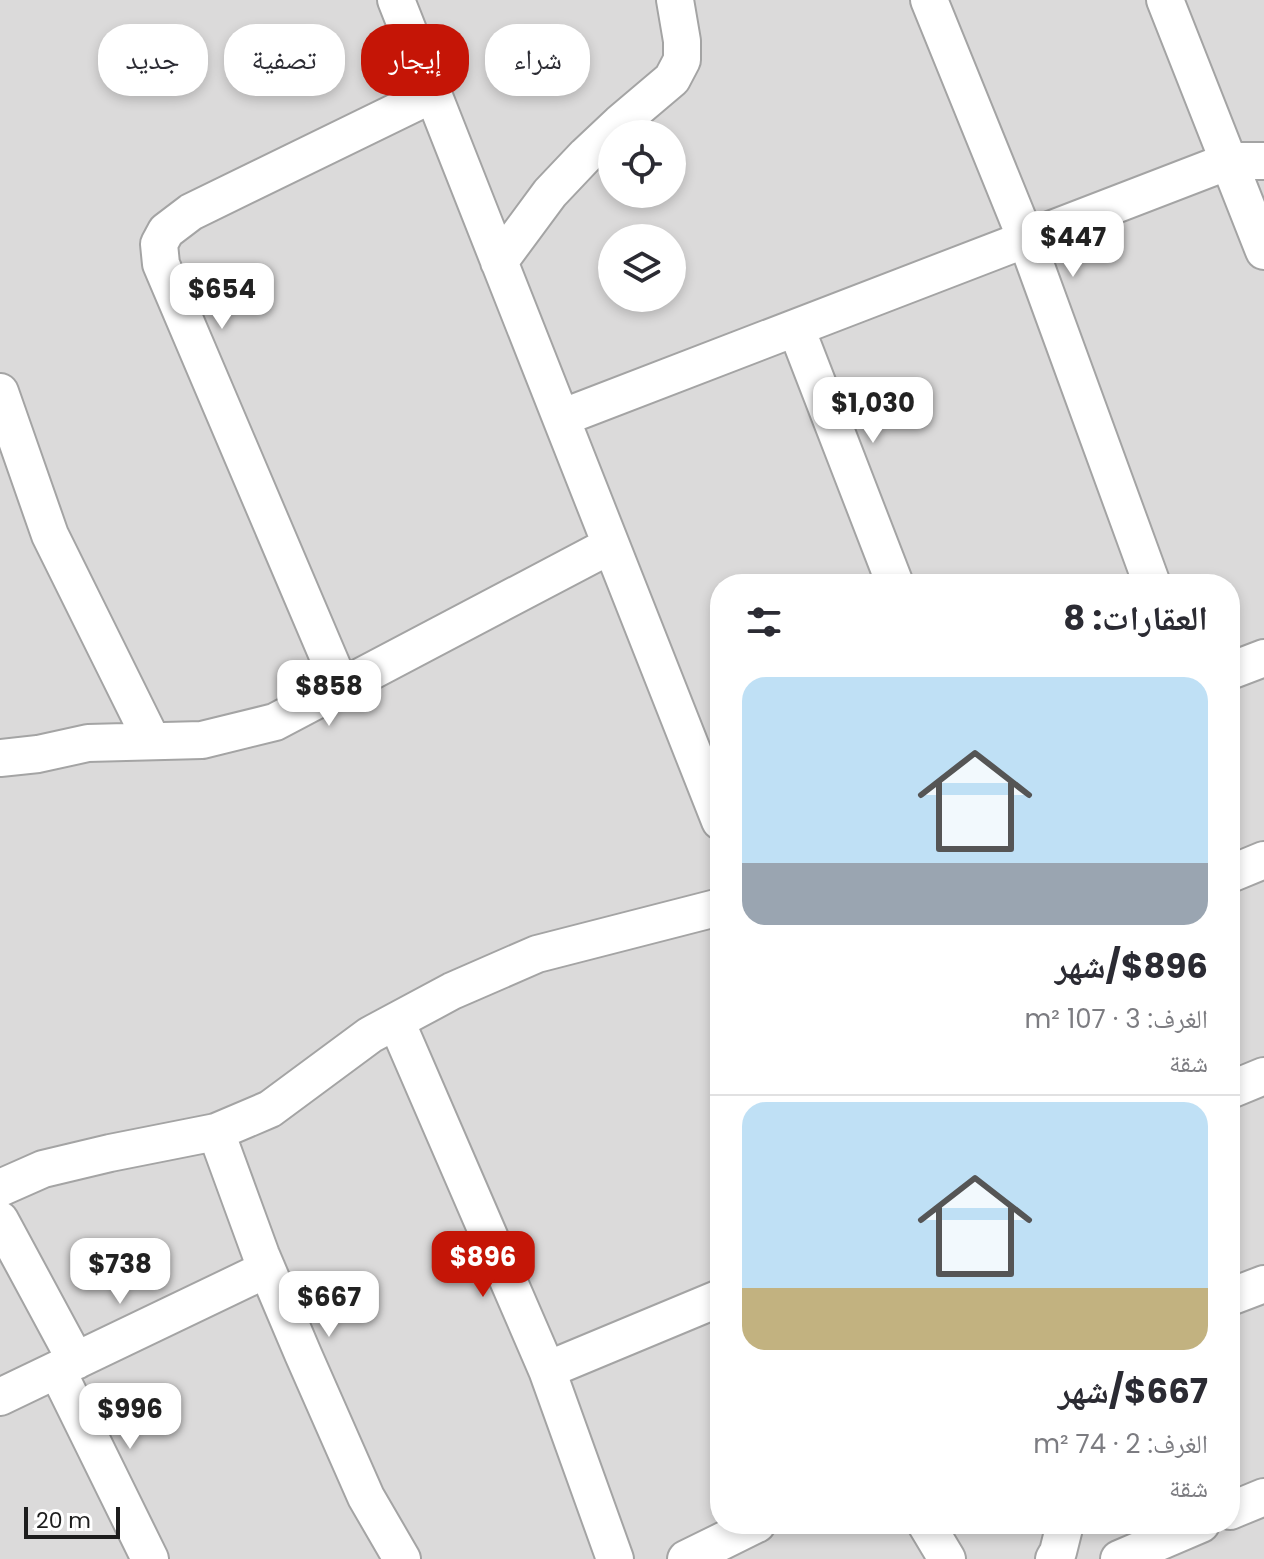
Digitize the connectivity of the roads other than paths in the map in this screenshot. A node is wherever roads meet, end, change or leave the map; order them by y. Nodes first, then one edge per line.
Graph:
1 (396, 0) edge
2 (675, 0) edge
3 (929, 0) edge
4 (1165, 0) edge
5 (405, 24) edge
6 (429, 96) edge
7 (434, 96) edge
8 (1229, 161) junction
9 (1264, 161) edge
10 (1026, 239) junction
11 (1264, 251) edge
12 (499, 262) junction
13 (796, 328) junction
14 (0, 392) edge
15 (561, 418) junction
16 (611, 545) junction
17 (891, 574) edge
18 (1148, 574) edge
19 (1264, 658) edge
20 (1240, 667) edge
21 (341, 687) junction
22 (152, 741) junction
23 (0, 758) edge
24 (710, 796) edge
25 (1264, 860) edge
26 (1240, 870) edge
27 (710, 910) edge
28 (396, 1021) junction
29 (1264, 1076) edge
30 (1240, 1086) edge
31 (216, 1132) junction
32 (0, 1188) edge
33 (0, 1220) edge
34 (267, 1269) junction
35 (1264, 1284) edge
36 (1240, 1293) edge
37 (710, 1302) edge
38 (66, 1365) junction
39 (547, 1370) junction
40 (0, 1397) edge
41 (1264, 1497) edge
42 (1240, 1507) edge
43 (737, 1534) edge
44 (932, 1534) edge
45 (1062, 1534) edge
46 (1178, 1534) edge
47 (150, 1559) edge
48 (402, 1559) edge
49 (615, 1559) edge
50 (686, 1559) edge
51 (947, 1559) edge
52 (1054, 1559) edge
53 (1119, 1559) edge

1 - 5 street
2 - 12 street
3 - 10 street
4 - 8 street
6 - 21 street
7 - 12 street
8 - 9 street
8 - 10 street
8 - 11 street
10 - 13 street
10 - 18 street
12 - 15 street
13 - 15 street
13 - 17 street
14 - 22 street
15 - 16 street
16 - 21 street
16 - 24 street
19 - 20 street
21 - 22 street
22 - 23 street
25 - 26 street
27 - 28 street
28 - 31 street
28 - 39 street
29 - 30 street
31 - 32 street
31 - 34 street
33 - 38 street
34 - 38 street
34 - 48 street
35 - 36 street
37 - 39 street
38 - 40 street
38 - 47 street
39 - 49 street
41 - 42 street
43 - 50 street
44 - 51 street
45 - 52 street
46 - 53 street

